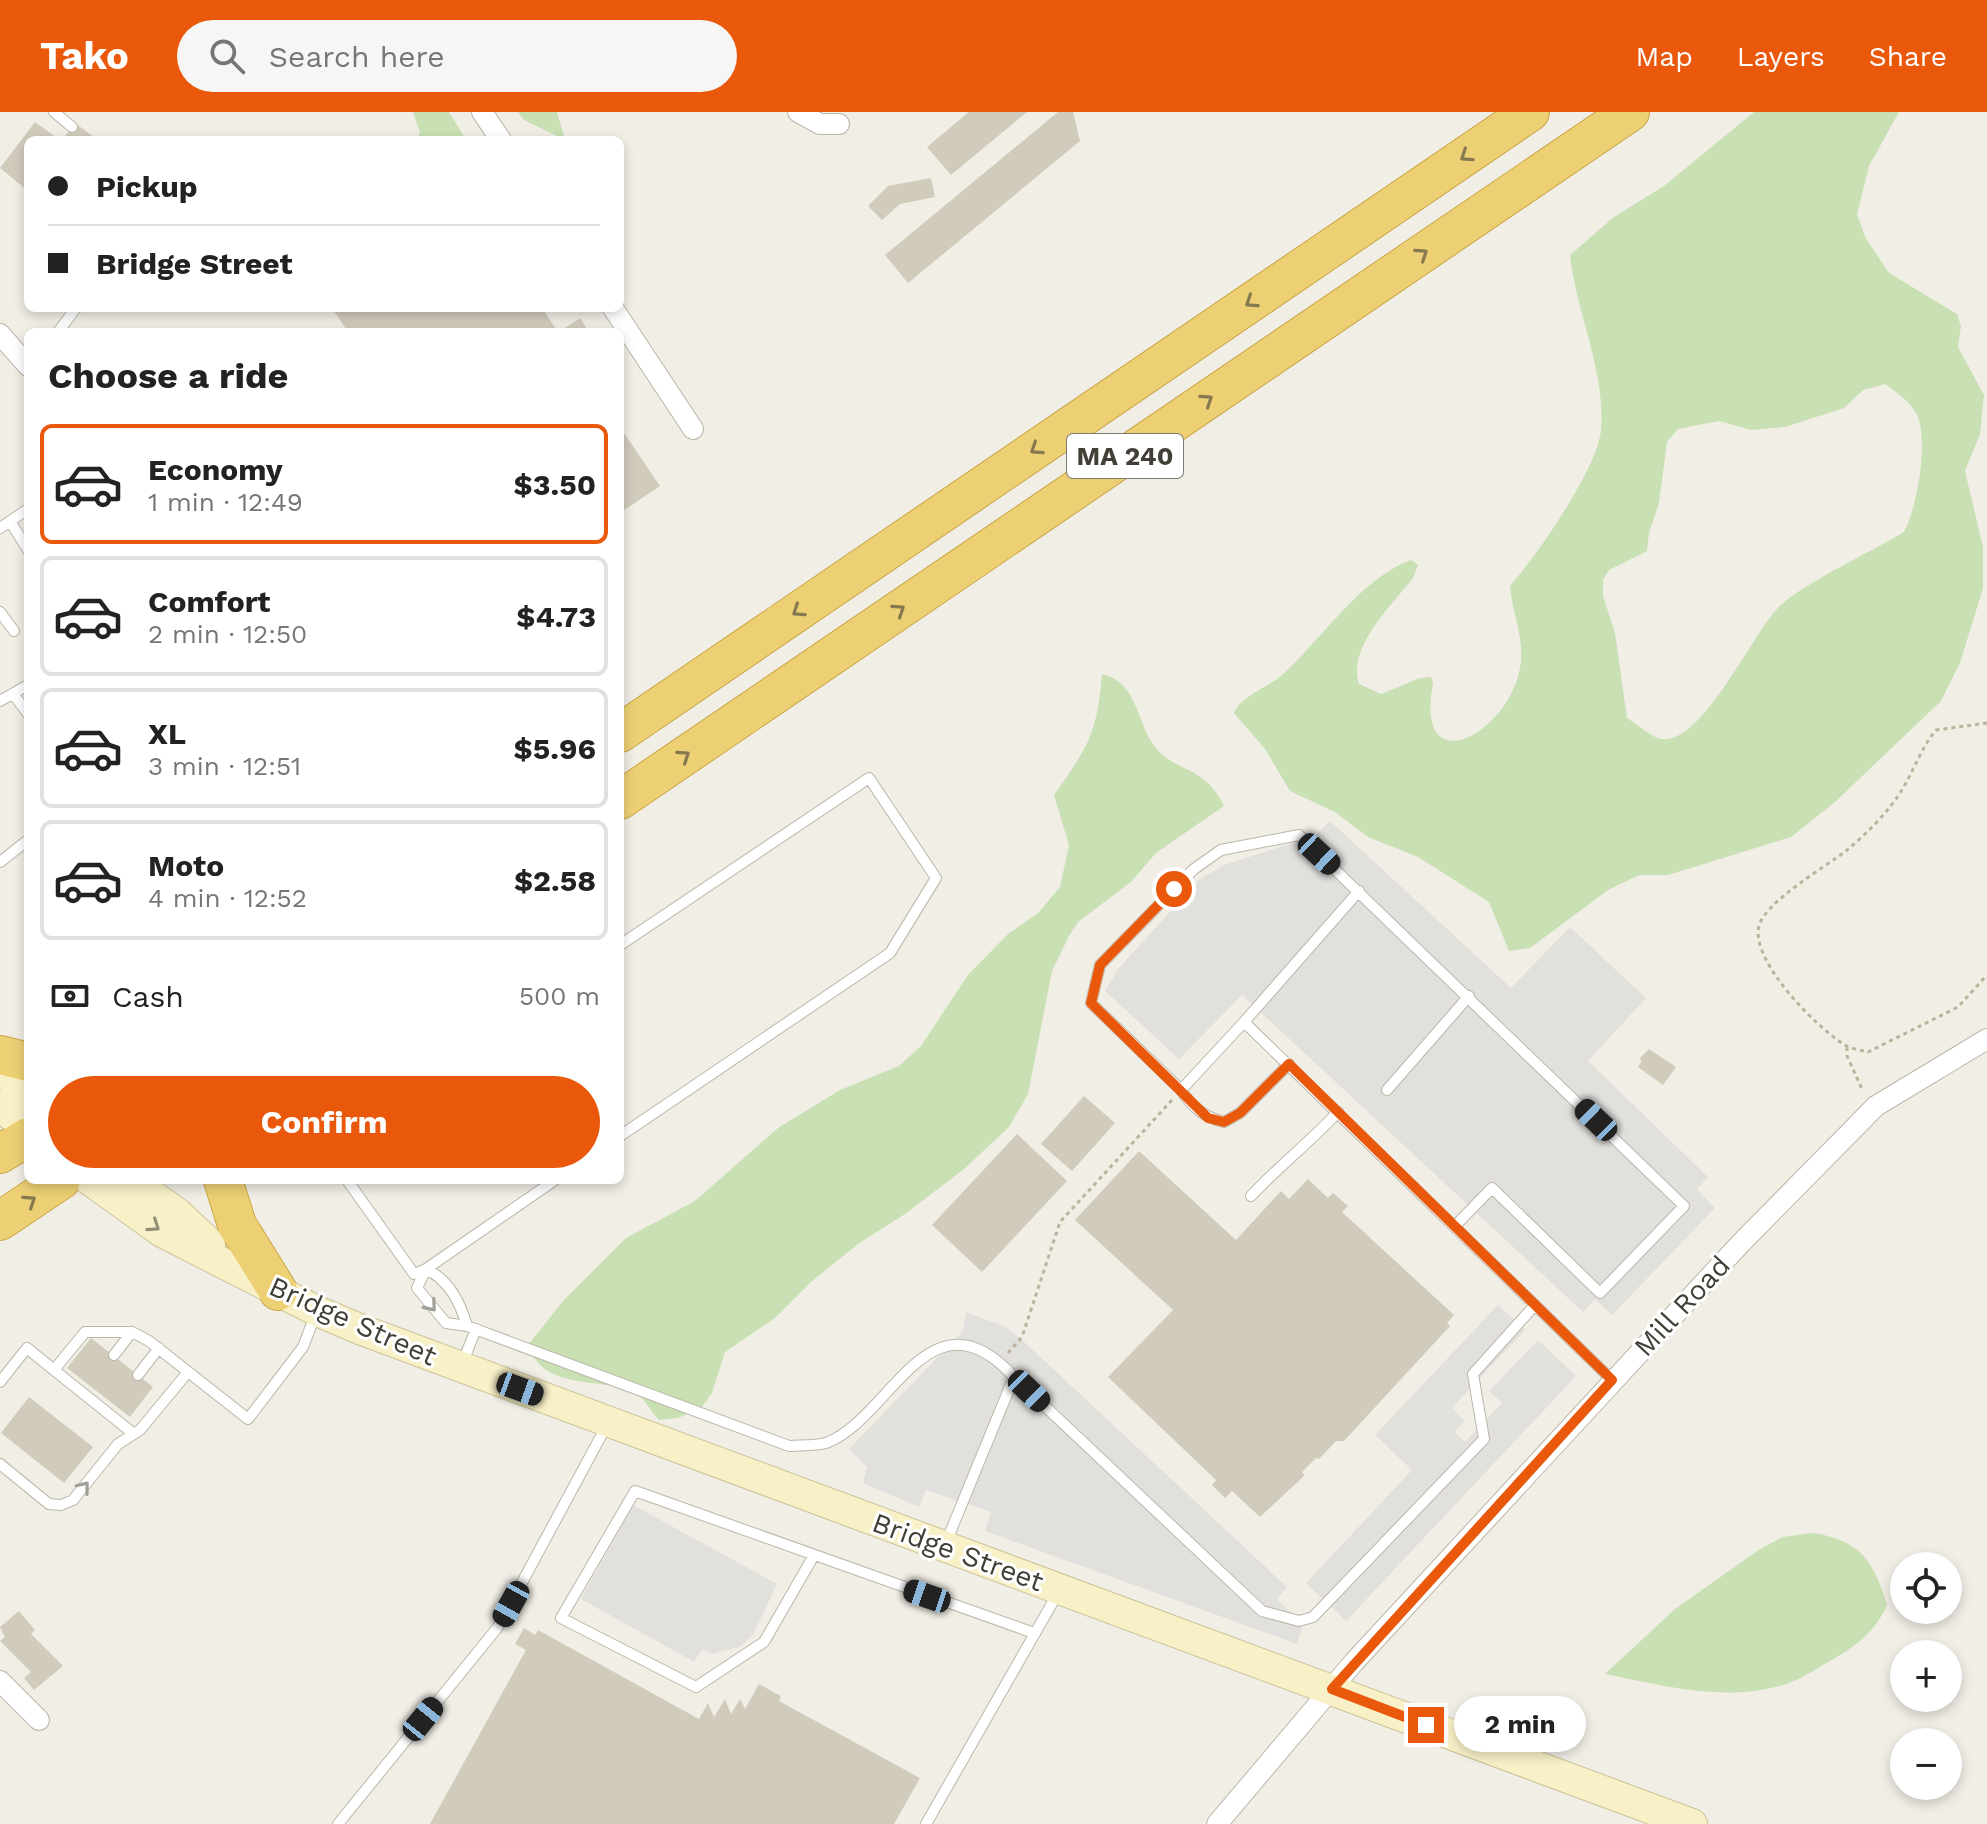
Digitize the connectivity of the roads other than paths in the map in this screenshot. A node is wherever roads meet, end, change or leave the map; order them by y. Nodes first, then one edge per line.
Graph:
1 (54, 112) edge
2 (482, 112) edge
3 (798, 112) edge
4 (1530, 112) edge
5 (1630, 112) edge
6 (839, 124) dead end
7 (72, 127) dead end
8 (498, 136) edge
9 (616, 312) edge
10 (0, 334) edge
11 (24, 361) edge
12 (693, 429) dead end
13 (24, 512) edge
14 (10, 521) junction
15 (0, 528) edge
16 (24, 544) edge
17 (0, 612) edge
18 (14, 631) dead end
19 (24, 688) edge
20 (14, 695) junction
21 (0, 701) edge
22 (24, 709) edge
23 (624, 730) edge
24 (624, 797) edge
25 (24, 843) edge
26 (0, 862) edge
27 (1359, 891) junction
28 (624, 942) edge
29 (1469, 996) junction
30 (1244, 1022) junction
31 (1987, 1039) edge
32 (0, 1055) edge
33 (24, 1061) edge
34 (1289, 1064) junction
35 (0, 1068) edge
36 (1181, 1090) junction
37 (1387, 1090) dead end
38 (24, 1091) edge
39 (0, 1105) edge
40 (1338, 1112) junction
41 (24, 1126) edge
42 (624, 1133) edge
43 (24, 1139) edge
44 (0, 1154) edge
45 (55, 1184) edge
46 (96, 1184) edge
47 (137, 1184) edge
48 (224, 1184) edge
49 (350, 1184) edge
50 (549, 1184) edge
51 (1251, 1196) dead end
52 (0, 1221) edge
53 (1455, 1226) junction
54 (231, 1265) junction
55 (426, 1269) junction
56 (278, 1291) junction
57 (1535, 1305) junction
58 (317, 1311) junction
59 (472, 1327) junction
60 (132, 1332) junction
61 (159, 1348) junction
62 (114, 1355) dead end
63 (460, 1367) junction
64 (54, 1370) junction
65 (188, 1372) junction
66 (138, 1375) dead end
67 (1014, 1377) junction
68 (1612, 1380) junction
69 (0, 1382) edge
70 (608, 1422) junction
71 (134, 1434) junction
72 (0, 1464) edge
73 (944, 1547) junction
74 (813, 1557) junction
75 (1060, 1590) junction
76 (1034, 1633) junction
77 (0, 1681) edge
78 (1332, 1689) junction
79 (39, 1720) dead end
80 (338, 1824) edge
81 (926, 1824) edge
82 (1217, 1824) edge
83 (1692, 1824) edge

1 - 7 lane
2 - 8 street
3 - 6 street
4 -> 23 highway, MA 240
24 -> 5 highway, MA 240
9 - 12 street
10 - 11 street
13 - 14 lane
14 - 15 lane
14 - 16 lane
17 - 18 lane
19 - 20 lane
20 - 21 lane
20 - 22 lane
25 - 26 lane
27 - 29 lane
27 - 30 lane
27 - 36 lane
28 - 42 lane
29 - 37 lane
29 - 53 lane
30 - 34 lane
30 - 36 lane
31 - 68 street, Mill Road
32 - 33 highway
34 - 36 lane
34 - 40 lane
35 - 38 street
39 - 41 street
40 - 51 lane
40 - 53 lane
43 - 44 highway
52 -> 45 highway
46 -> 54 street, Bridge Street
47 - 54 street, Bridge Street
48 - 56 highway
49 - 55 lane
50 - 55 lane
53 - 57 lane
54 - 56 street, Bridge Street
55 - 59 lane
55 -> 59 lane
56 - 58 street, Bridge Street
57 - 67 lane
57 - 68 lane
58 - 63 street, Bridge Street
58 - 65 lane
59 - 63 lane
59 - 67 lane
60 - 61 lane
60 - 62 lane
60 - 64 lane
61 - 65 lane
61 - 66 lane
63 - 70 street, Bridge Street
64 - 69 lane
64 - 71 lane
65 - 71 lane
67 - 73 lane
68 - 78 street, Mill Road
70 - 73 street, Bridge Street
70 - 80 lane
72 -> 71 lane
73 - 75 street, Bridge Street
74 - 74 lane
74 - 76 lane
75 - 76 lane
75 - 78 street, Bridge Street
76 - 81 lane
77 - 79 street
78 - 82 street, Mill Road
78 - 83 street, Bridge Street

